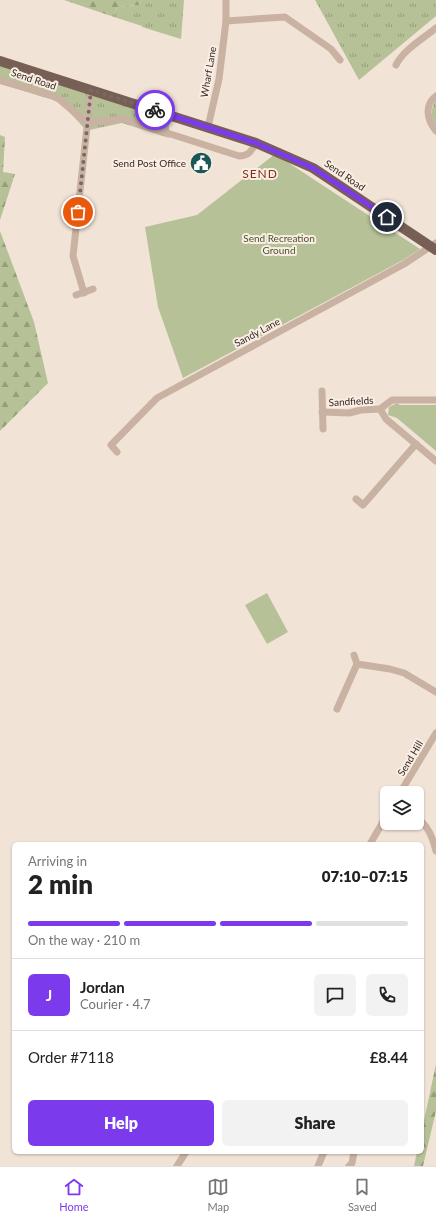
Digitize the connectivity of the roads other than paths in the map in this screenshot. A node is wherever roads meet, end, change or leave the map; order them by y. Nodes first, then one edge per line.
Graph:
1 (226, 0) edge
2 (226, 21) junction
3 (435, 30) edge
4 (336, 58) dead end
5 (0, 61) edge
6 (396, 64) dead end
7 (0, 80) edge
8 (91, 90) junction
9 (436, 96) edge
10 (87, 124) junction
11 (208, 127) junction
12 (436, 131) edge
13 (256, 143) junction
14 (435, 247) edge
15 (93, 289) dead end
16 (84, 293) junction
17 (76, 295) dead end
18 (322, 391) dead end
19 (436, 400) edge
20 (380, 410) junction
21 (322, 412) junction
22 (323, 429) dead end
23 (416, 444) junction
24 (116, 452) dead end
25 (436, 462) edge
26 (356, 500) dead end
27 (363, 505) junction
28 (370, 510) dead end
29 (354, 655) dead end
30 (357, 664) junction
31 (436, 692) edge
32 (337, 709) dead end
33 (436, 733) edge
34 (404, 786) edge
35 (424, 824) edge
36 (380, 827) edge
37 (371, 842) edge
38 (436, 851) edge
39 (185, 1154) edge
40 (323, 1154) edge
41 (354, 1154) edge
42 (177, 1166) edge
43 (318, 1166) edge
44 (349, 1166) edge

1 - 2 street, Wharf Lane
2 - 4 street
2 - 11 street, Wharf Lane
3 - 6 street
5 - 8 main road, Send Road
7 - 10 street, Send Road
8 - 10 street
8 - 11 main road, Send Road
9 - 12 street
10 - 13 street
10 - 16 street
11 - 13 main road, Send Road
13 - 14 main road, Send Road
14 - 24 street, Sandy Lane
15 - 16 street
16 - 17 street
18 - 21 street, Sandfields
19 - 20 street, Sandfields
20 - 21 street, Sandfields
20 - 23 street, Sandfields
21 - 22 street, Sandfields
23 - 25 street, Sandfields
23 - 27 street
26 - 27 street
27 - 28 street
29 - 30 street
30 - 31 street
30 - 32 street
33 - 34 street, Send Hill
35 - 38 street
36 - 37 street
39 - 42 street
40 - 43 street
41 - 44 street

